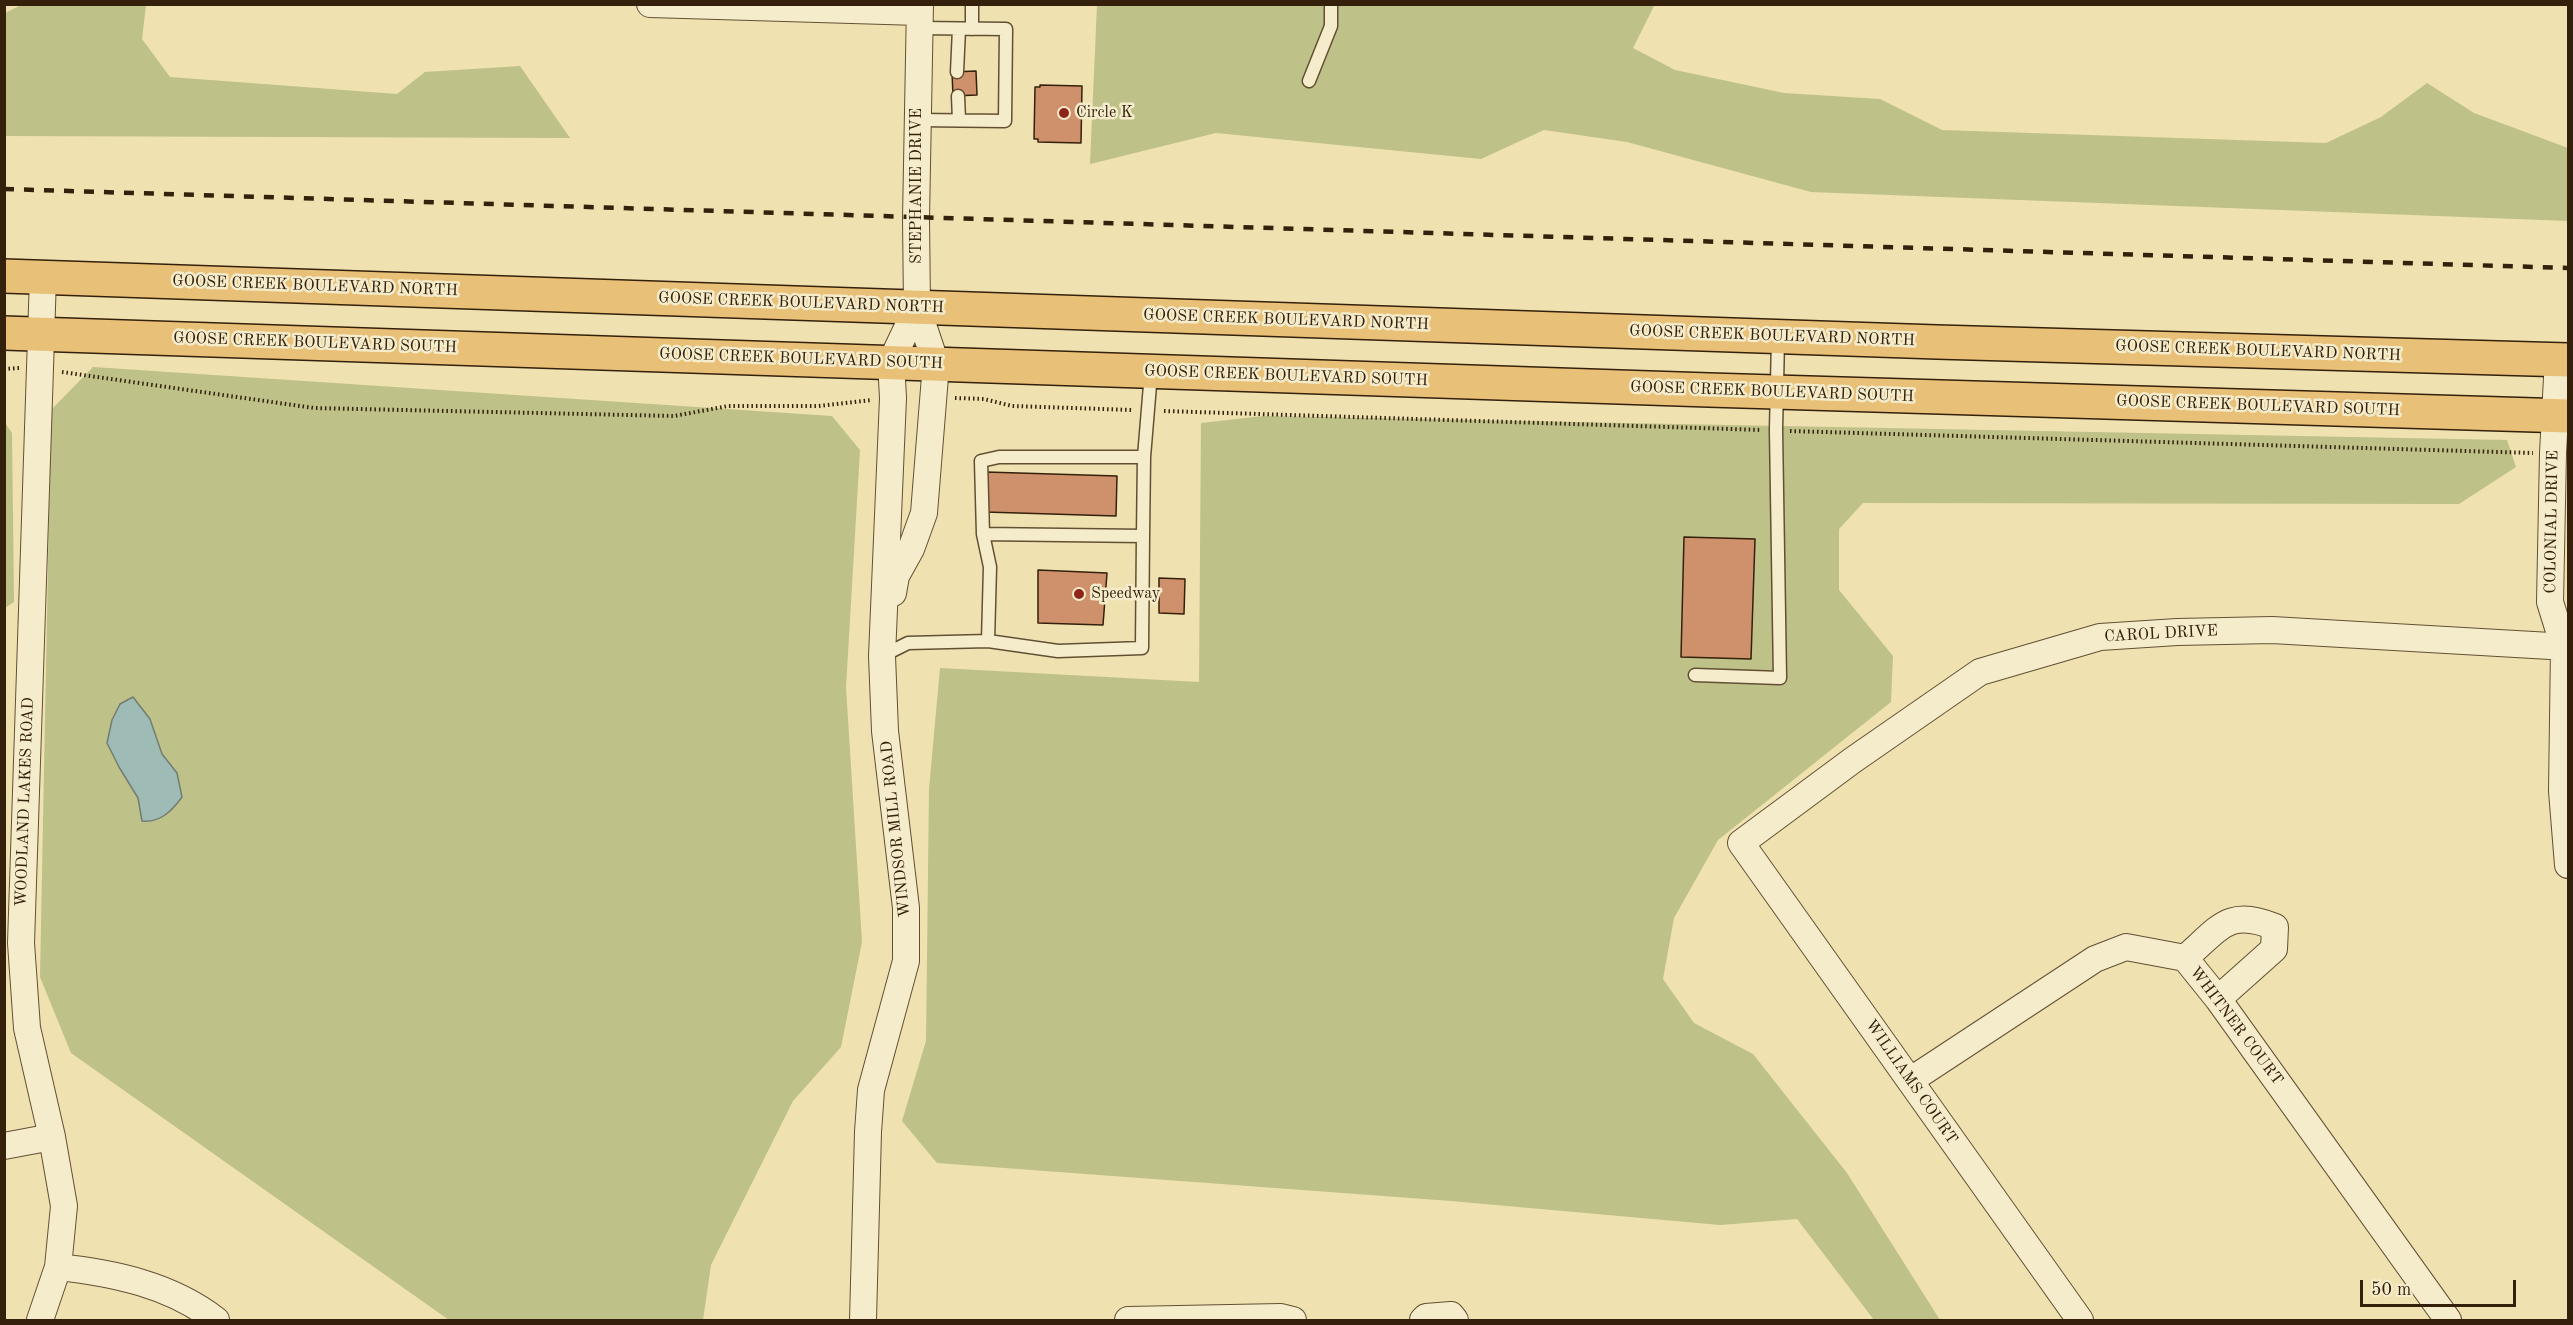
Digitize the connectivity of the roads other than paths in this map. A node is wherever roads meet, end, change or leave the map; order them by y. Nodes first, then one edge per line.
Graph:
1 (650, 4) edge
2 (972, 4) edge
3 (1331, 4) edge
4 (919, 15) edge
5 (958, 29) junction
6 (972, 29) junction
7 (957, 72) dead end
8 (1309, 81) dead end
9 (958, 96) dead end
10 (918, 120) junction
11 (959, 120) junction
12 (4, 276) edge
13 (43, 277) junction
14 (917, 307) junction
15 (4, 333) edge
16 (40, 334) junction
17 (1778, 336) junction
18 (2564, 359) edge
19 (891, 362) junction
20 (936, 364) junction
21 (1151, 371) junction
22 (1777, 392) junction
23 (2562, 415) edge
24 (1144, 457) junction
25 (983, 534) junction
26 (1143, 536) junction
27 (988, 641) junction
28 (2567, 644) edge
29 (882, 656) junction
30 (1695, 675) dead end
31 (1741, 843) joint
32 (2568, 865) edge
33 (2185, 958) junction
34 (2218, 999) junction
35 (1911, 1080) junction
36 (52, 1137) junction
37 (4, 1146) edge
38 (58, 1267) junction
39 (40, 1320) edge
40 (216, 1320) edge
41 (863, 1320) edge
42 (1128, 1320) edge
43 (1293, 1320) edge
44 (1423, 1320) edge
45 (1455, 1320) edge
46 (2080, 1320) edge
47 (2448, 1320) edge

1 - 4 street
2 - 6 lane
3 - 8 lane
4 - 5 lane
4 - 10 street, STEPHANIE DRIVE
5 - 6 lane
5 - 7 lane
6 - 11 lane
9 - 11 lane
10 - 11 lane
10 - 14 street, STEPHANIE DRIVE
12 - 13 highway, GOOSE CREEK BOULEVARD NORTH
13 - 14 highway, GOOSE CREEK BOULEVARD NORTH
13 - 16 street, WOODLAND LAKES ROAD
14 - 17 highway, GOOSE CREEK BOULEVARD NORTH
14 - 19 street
14 - 20 street, STEPHANIE DRIVE
15 - 16 highway, GOOSE CREEK BOULEVARD SOUTH
16 - 19 highway, GOOSE CREEK BOULEVARD SOUTH
16 - 36 street, WOODLAND LAKES ROAD
17 - 18 highway, GOOSE CREEK BOULEVARD NORTH
17 - 22 lane
18 - 23 street, COLONIAL DRIVE
19 - 20 highway, GOOSE CREEK BOULEVARD SOUTH
19 - 29 street, WINDSOR MILL ROAD
20 - 21 highway, GOOSE CREEK BOULEVARD SOUTH
20 - 29 street, WINDSOR MILL ROAD
21 - 22 highway, GOOSE CREEK BOULEVARD SOUTH
21 - 24 lane
22 - 23 highway, GOOSE CREEK BOULEVARD SOUTH
22 - 30 lane
23 - 28 street, COLONIAL DRIVE
24 - 25 lane
24 - 26 lane
25 - 26 lane
25 - 27 lane
26 - 27 lane
27 - 29 lane
28 - 31 street, CAROL DRIVE
28 - 32 street, COLONIAL DRIVE
29 - 41 street, WINDSOR MILL ROAD
31 - 35 street, WILLIAMS COURT
33 - 34 street, WHITNER COURT
33 - 34 street
33 - 35 street, WHITNER COURT
34 - 47 street, WHITNER COURT
35 - 46 street, WILLIAMS COURT
36 - 37 street
36 - 38 street, WOODLAND LAKES ROAD
38 - 39 street, WOODLAND LAKES ROAD
38 - 40 street
42 - 43 street
44 - 45 street

